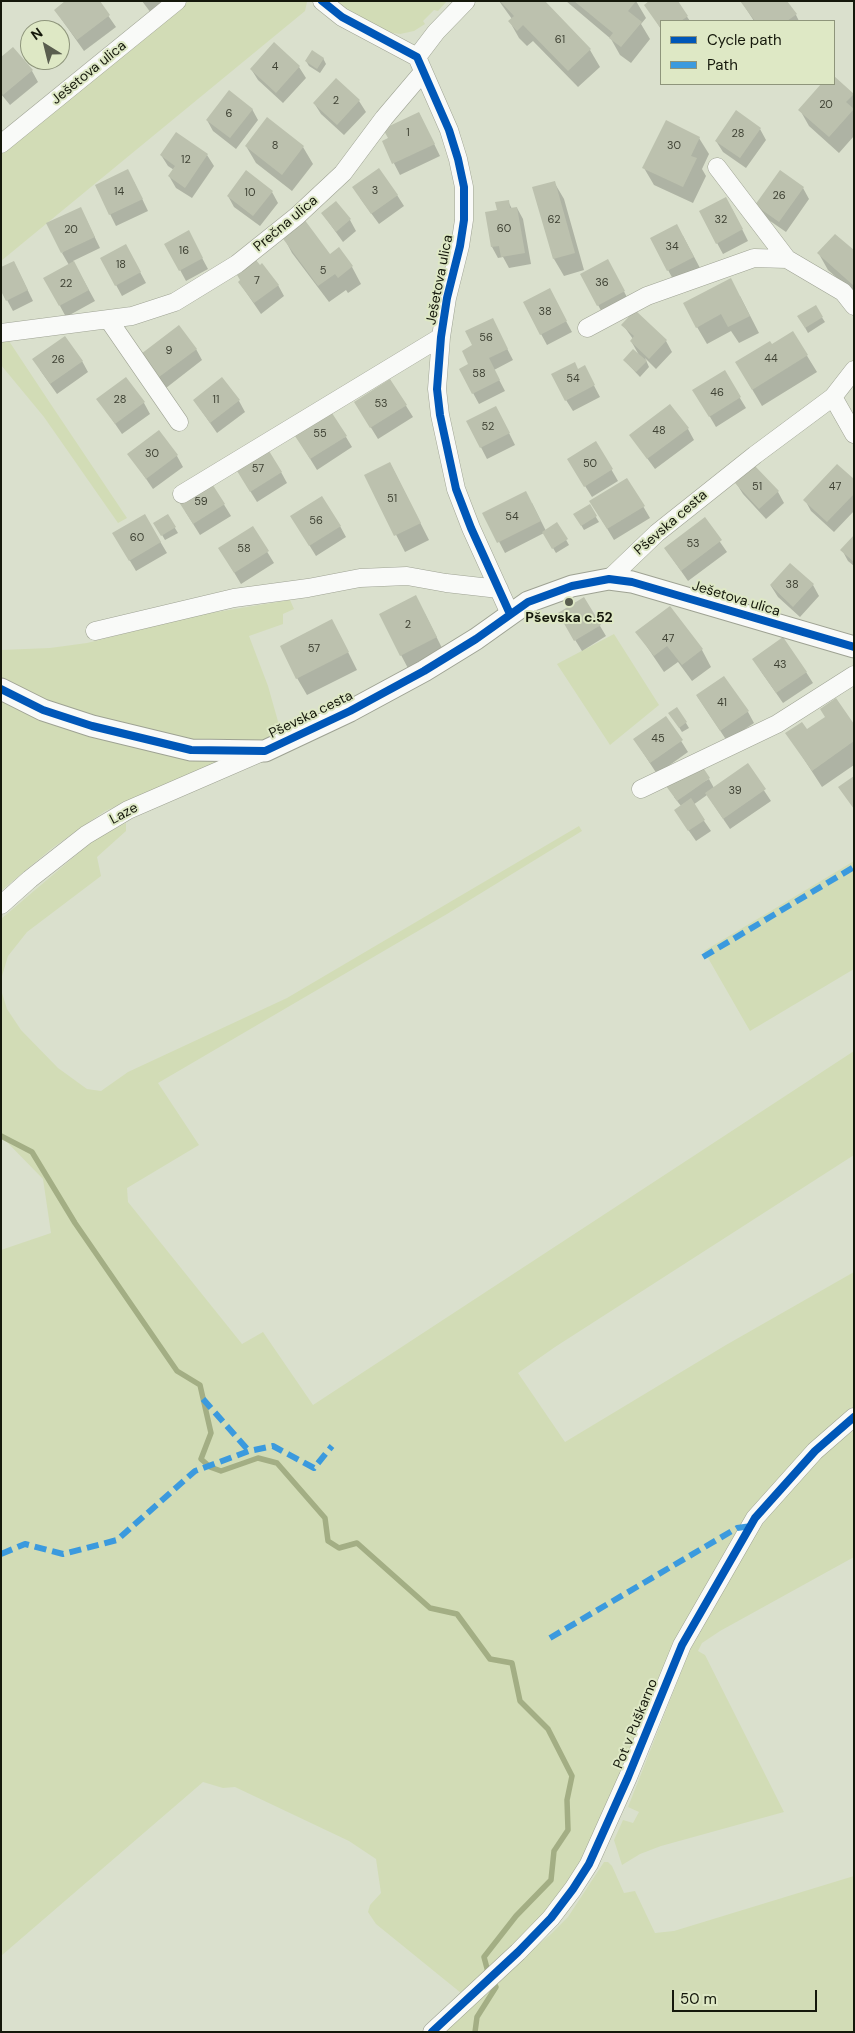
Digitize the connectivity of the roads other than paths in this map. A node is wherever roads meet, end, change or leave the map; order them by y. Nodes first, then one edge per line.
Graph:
1 (177, 1) edge
2 (322, 1) edge
3 (466, 1) edge
4 (420, 65) junction
5 (1, 144) edge
6 (717, 167) dead end
7 (787, 259) junction
8 (854, 306) edge
9 (108, 319) junction
10 (587, 328) dead end
11 (1, 333) edge
12 (441, 337) junction
13 (854, 370) edge
14 (834, 397) junction
15 (179, 422) dead end
16 (854, 434) edge
17 (182, 494) dead end
18 (610, 579) junction
19 (499, 589) junction
20 (510, 614) junction
21 (95, 631) dead end
22 (854, 647) edge
23 (854, 675) edge
24 (1, 689) edge
25 (265, 751) junction
26 (641, 788) dead end
27 (1, 905) edge
28 (854, 1417) edge
29 (432, 2032) edge

1 - 5 street, Ješetova ulica
2 - 4 street
3 - 4 street, Prečna ulica
4 - 9 street, Prečna ulica
4 - 12 street, Ješetova ulica
6 - 7 street
7 - 8 street
7 - 10 street
9 - 11 street, Prečna ulica
9 - 15 street
12 - 17 street, Ješetova ulica
12 - 19 street, Ješetova ulica
13 - 14 street, Pševska cesta
14 - 16 street
14 - 18 street, Pševska cesta
18 - 20 street, Pševska cesta
18 - 22 street, Ješetova ulica
19 - 20 street, Ješetova ulica
19 - 21 street
20 - 25 street, Pševska cesta
23 - 26 street
24 - 25 street, Pševska cesta
25 - 27 street, Laze
28 - 29 street, Pot v Puškarno

